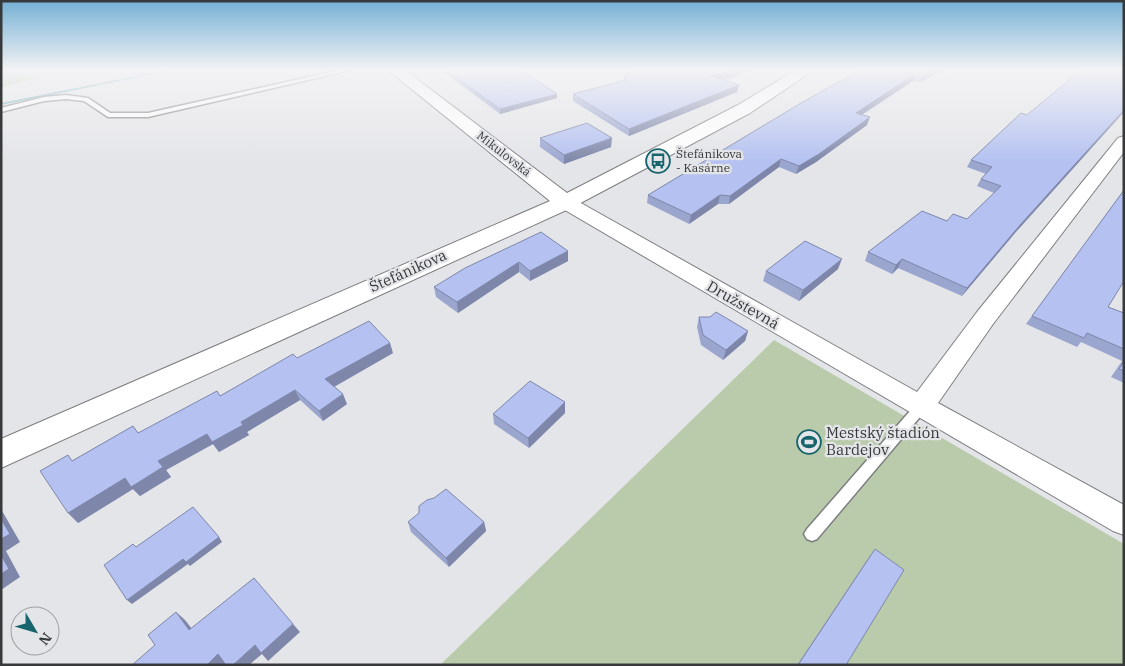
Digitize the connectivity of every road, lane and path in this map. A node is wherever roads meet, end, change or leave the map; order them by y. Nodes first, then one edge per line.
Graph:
1 (36, 101) edge
2 (89, 101) edge
3 (210, 101) edge
4 (436, 101) edge
5 (757, 101) edge
6 (1, 110) edge
7 (1124, 141) edge
8 (565, 202) junction
9 (921, 407) junction
10 (1, 454) edge
11 (1124, 521) edge
12 (812, 534) dead end

1 - 6 lane
2 - 3 lane
4 - 8 street, Mikulovská
5 - 8 street, Štefánikova
7 - 9 street
8 - 9 street, Družstevná
8 - 10 street, Štefánikova
9 - 11 street, Družstevná
9 - 12 lane

